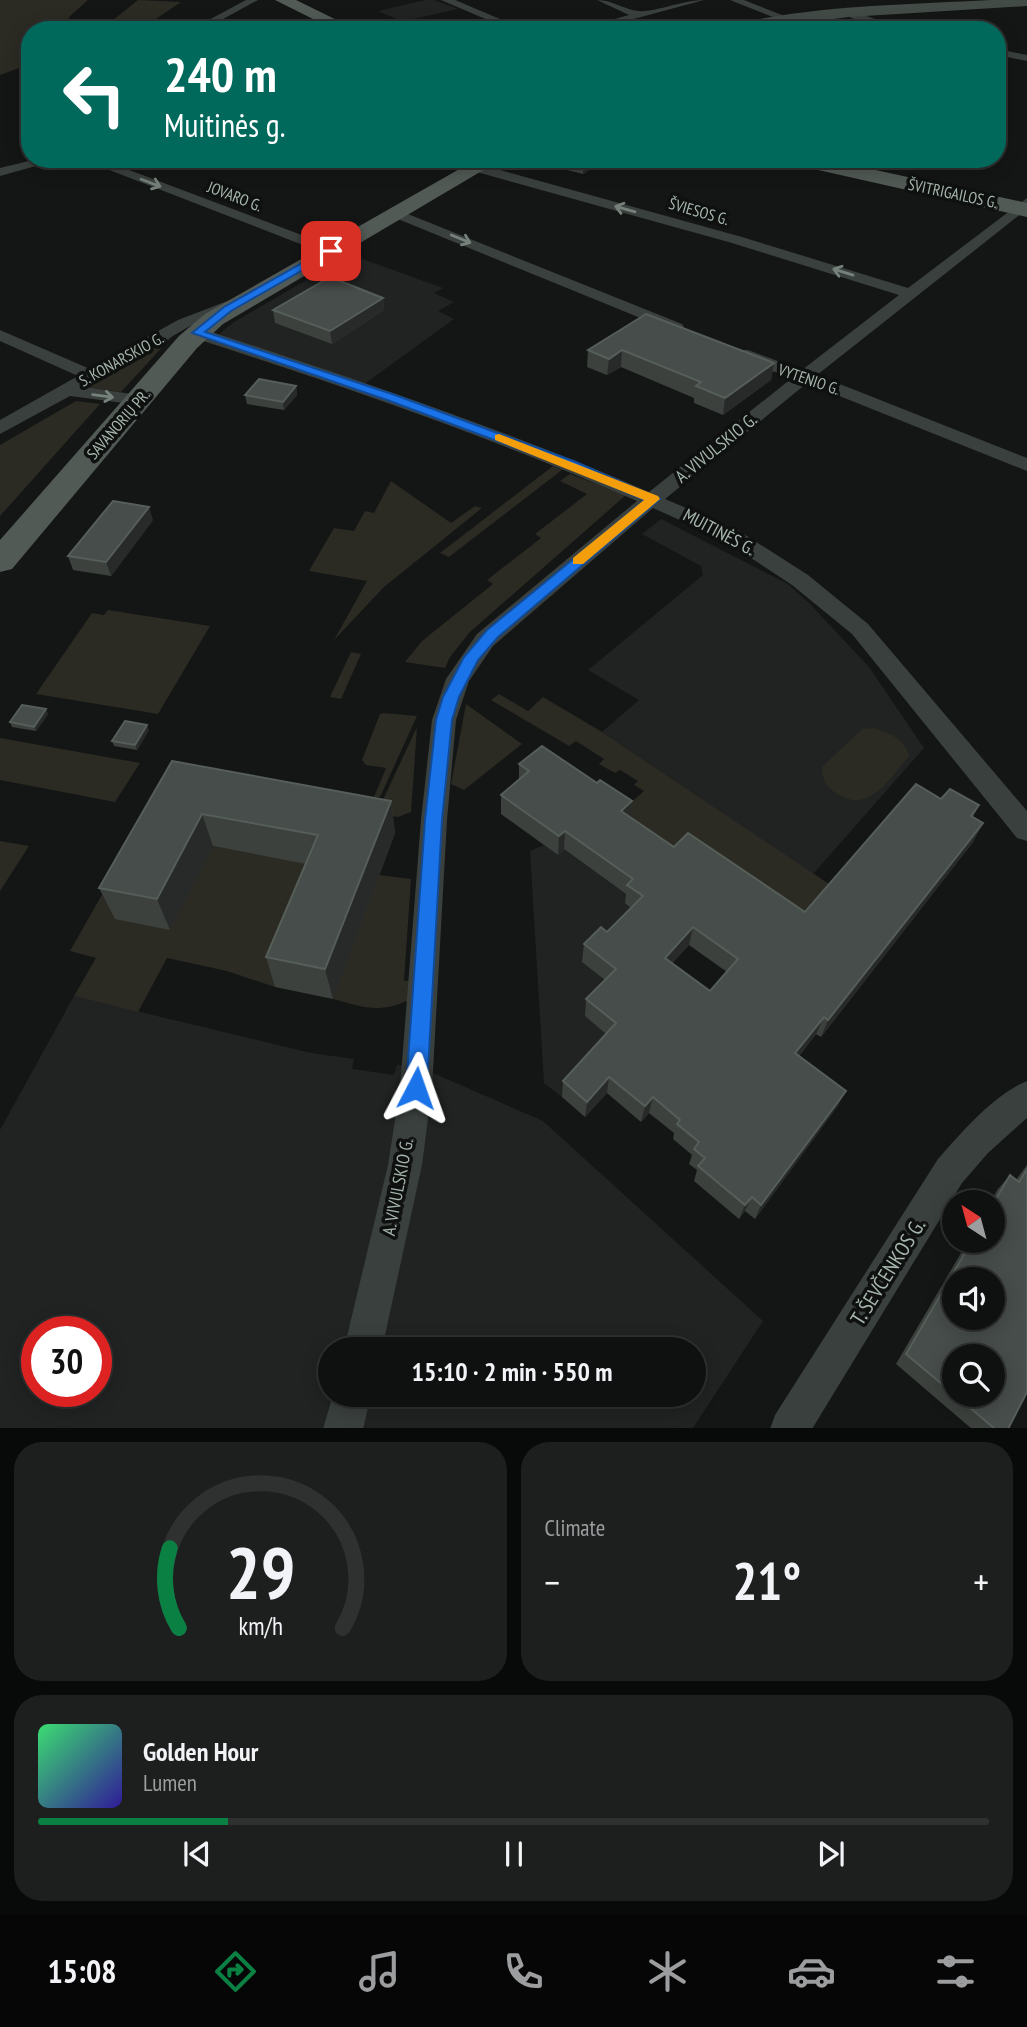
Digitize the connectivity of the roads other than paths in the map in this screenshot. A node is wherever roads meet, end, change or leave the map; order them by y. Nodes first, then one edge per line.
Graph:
1 (253, 0) edge
2 (283, 0) edge
3 (446, 0) edge
4 (602, 0) edge
5 (699, 0) edge
6 (735, 0) edge
7 (1027, 2) edge
8 (849, 13) junction
9 (639, 15) junction
10 (787, 19) junction
11 (212, 21) edge
12 (329, 21) edge
13 (498, 21) edge
14 (615, 21) edge
15 (776, 21) edge
16 (867, 21) edge
17 (1006, 54) edge
18 (1027, 58) edge
19 (21, 167) edge
20 (112, 168) edge
21 (478, 168) edge
22 (496, 168) edge
23 (840, 168) edge
24 (0, 172) edge
25 (1025, 206) edge
26 (398, 214) junction
27 (331, 251) junction
28 (909, 293) junction
29 (247, 298) junction
30 (197, 333) junction
31 (692, 334) edge
32 (0, 335) edge
33 (730, 349) edge
34 (89, 375) junction
35 (804, 377) junction
36 (68, 390) junction
37 (138, 400) junction
38 (0, 428) edge
39 (1027, 465) edge
40 (654, 499) junction
41 (0, 561) edge
42 (1027, 830) edge
43 (1027, 1097) edge
44 (366, 1337) edge
45 (349, 1407) edge
46 (343, 1428) edge
47 (790, 1428) edge

1 - 11 street
2 - 12 main road
3 - 13 street
4 - 9 street
5 - 9 street
6 - 10 street
7 - 8 main road
8 - 10 main road
8 - 16 street
9 - 14 street
10 - 15 main road
17 - 18 street
19 - 24 street
20 -> 27 street, JOVARO G.
21 - 26 main road, SAVANORIŲ PR.
28 -> 22 street, ŠVIESOS G.
23 - 25 main road, ŠVITRIGAILOS G.
25 - 28 street, A. VIVULSKIO G.
26 - 27 main road, SAVANORIŲ PR.
26 -> 31 street
27 - 29 main road, SAVANORIŲ PR.
28 - 35 street, A. VIVULSKIO G.
29 - 30 main road, SAVANORIŲ PR.
29 - 34 street, S. KONARSKIO G.
30 - 37 main road, SAVANORIŲ PR.
30 - 40 street, MUITINĖS G.
32 - 34 street
33 - 35 street, VYTENIO G.
34 - 36 street, S. KONARSKIO G.
35 - 39 street, VYTENIO G.
35 - 40 street, A. VIVULSKIO G.
36 -> 37 street
36 - 38 street, S. KONARSKIO G.
37 - 41 main road, SAVANORIŲ PR.
40 - 42 street, MUITINĖS G.
40 - 44 street, A. VIVULSKIO G.
43 - 47 street, T. ŠEVČENKOS G.
45 - 46 street

